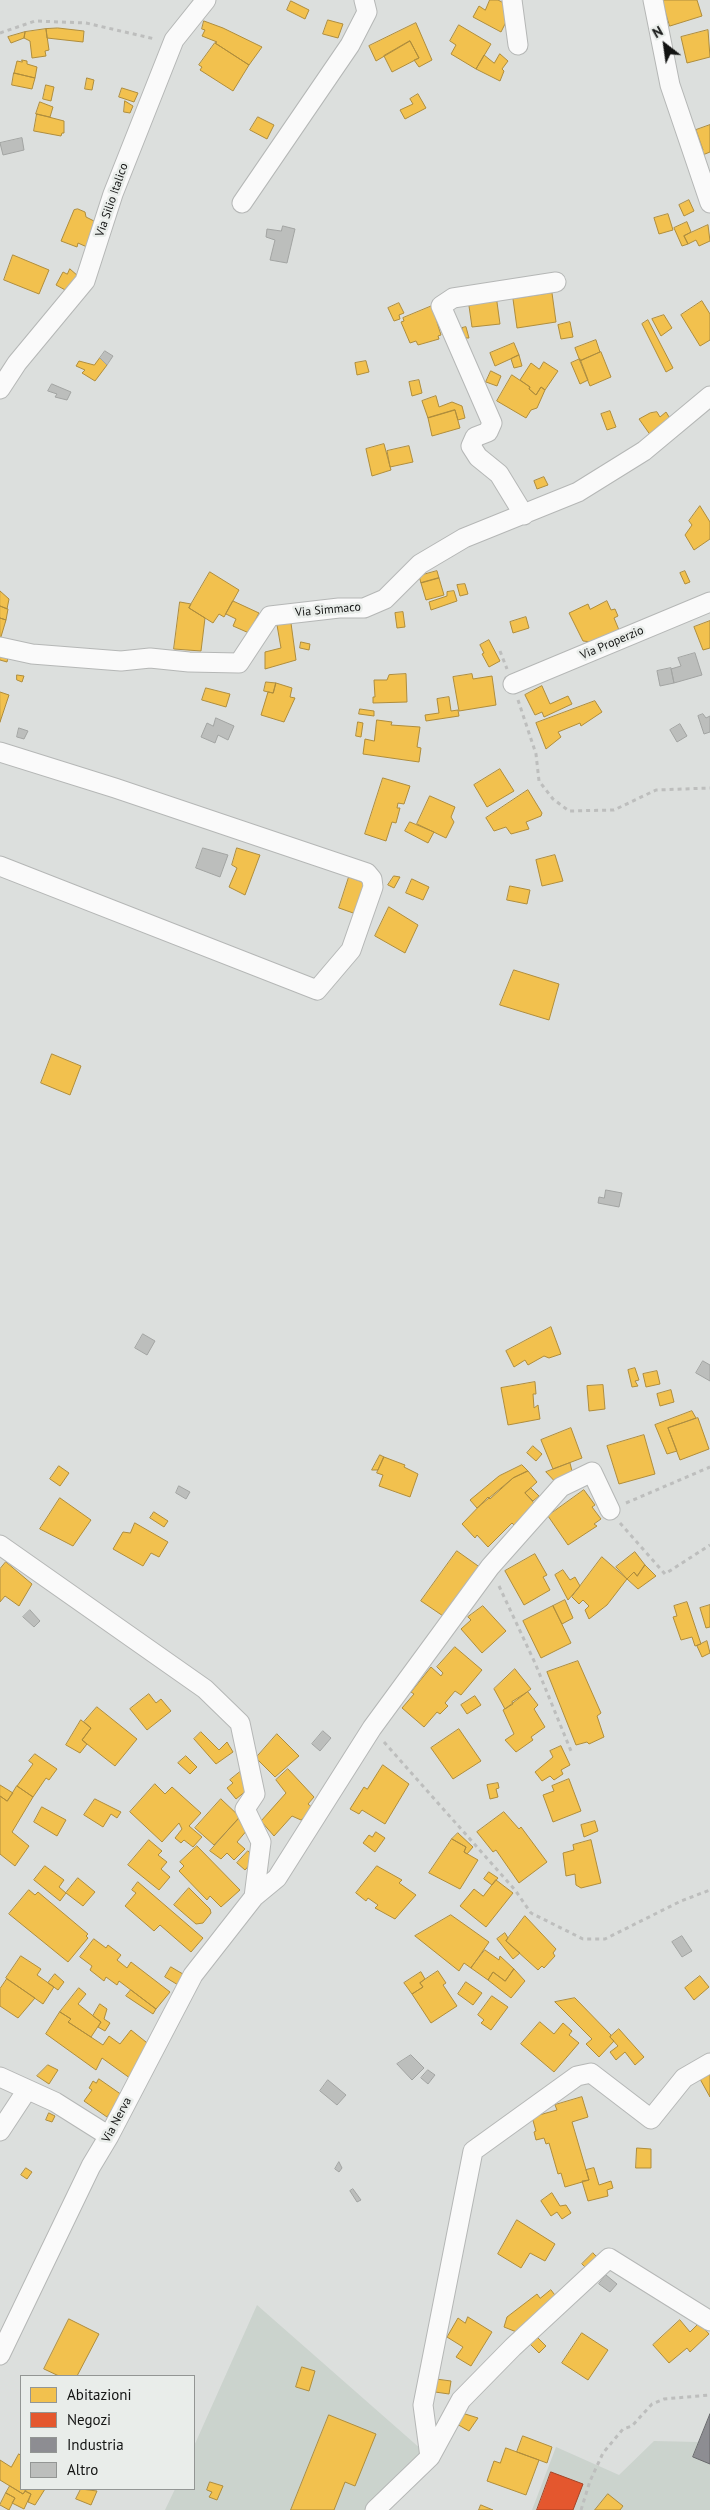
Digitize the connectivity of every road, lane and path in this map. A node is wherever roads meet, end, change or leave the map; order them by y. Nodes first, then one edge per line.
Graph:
1 (206, 0) edge
2 (364, 0) edge
3 (512, 0) edge
4 (653, 0) edge
5 (0, 33) edge
6 (173, 43) junction
7 (518, 45) dead end
8 (242, 203) dead end
9 (710, 203) edge
10 (556, 282) dead end
11 (0, 388) edge
12 (710, 396) edge
13 (524, 515) junction
14 (710, 602) edge
15 (0, 647) edge
16 (513, 684) joint
17 (0, 752) edge
18 (710, 788) edge
19 (0, 866) edge
20 (710, 1467) edge
21 (610, 1510) junction
22 (0, 1545) edge
23 (710, 1545) edge
24 (490, 1567) junction
25 (372, 1728) junction
26 (571, 1751) dead end
27 (710, 1890) edge
28 (254, 1897) junction
29 (710, 2063) edge
30 (0, 2077) edge
31 (28, 2090) junction
32 (0, 2131) edge
33 (109, 2136) junction
34 (710, 2321) edge
35 (0, 2355) edge
36 (710, 2395) edge
37 (430, 2457) junction
38 (375, 2510) edge
39 (581, 2510) edge

1 - 6 street, Via Silio Italico
2 - 8 street
3 - 7 street
4 - 9 street
5 - 6 path
6 - 11 street, Via Silio Italico
10 - 13 street
12 - 13 street, Via Simmaco
13 - 15 street, Via Simmaco
14 - 16 street, Via Properzio
16 - 18 path
17 - 19 street
20 - 21 path
21 - 23 path
21 - 24 street, Via Nerva
22 - 28 street
24 - 25 street, Via Nerva
24 - 26 path
25 - 27 path
25 - 28 street, Via Nerva
28 - 33 street, Via Nerva
29 - 37 street
30 - 31 street
31 - 32 street
31 - 33 street
33 - 35 street, Via Nerva
34 - 37 street
36 - 39 path
37 - 38 street

